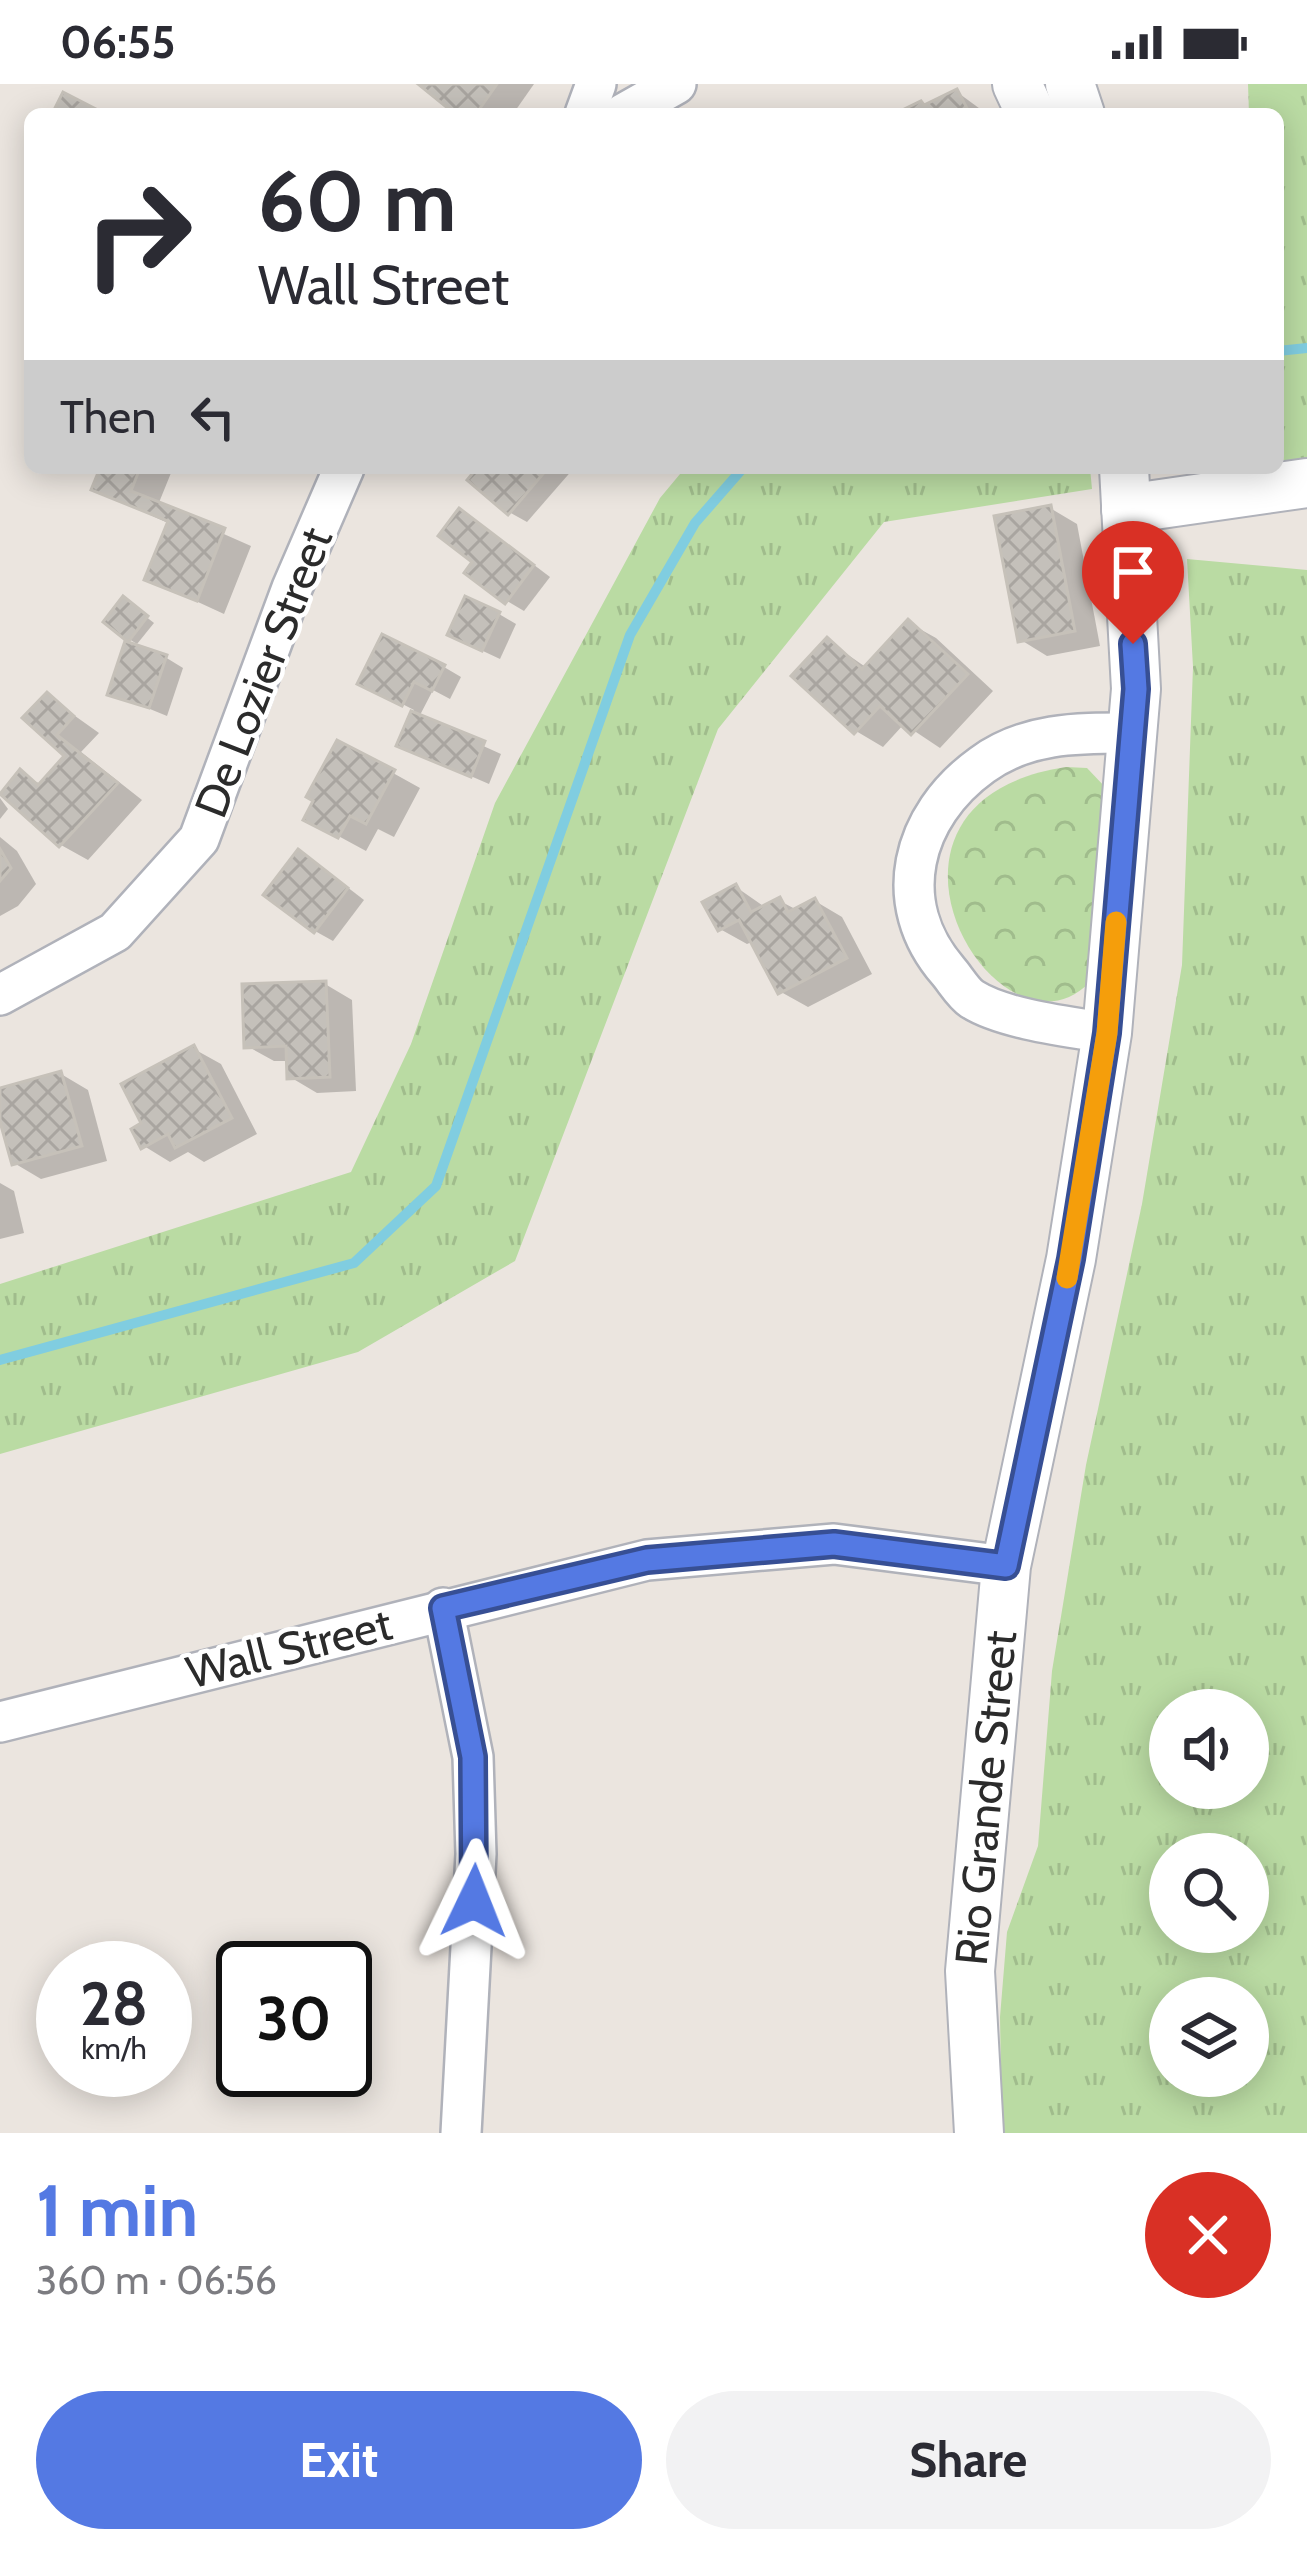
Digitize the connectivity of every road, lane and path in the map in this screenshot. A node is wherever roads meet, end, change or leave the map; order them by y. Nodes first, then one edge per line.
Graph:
1 (676, 84) edge
2 (634, 108) edge
3 (341, 474) edge
4 (1307, 483) edge
5 (1125, 489) edge
6 (1132, 733) junction
7 (0, 995) edge
8 (1107, 1033) junction
9 (1006, 1566) junction
10 (443, 1608) junction
11 (0, 1722) edge
12 (461, 2133) edge
13 (979, 2133) edge

1 - 2 street
3 - 7 street, De Lozier Street
4 - 5 street
5 - 6 street, Rio Grande Street
6 - 8 street, Rio Grande Street
6 - 8 street
8 - 9 street, Rio Grande Street
9 - 10 street, Wall Street
9 - 13 street, Rio Grande Street
10 - 11 street, Wall Street
10 - 12 street

